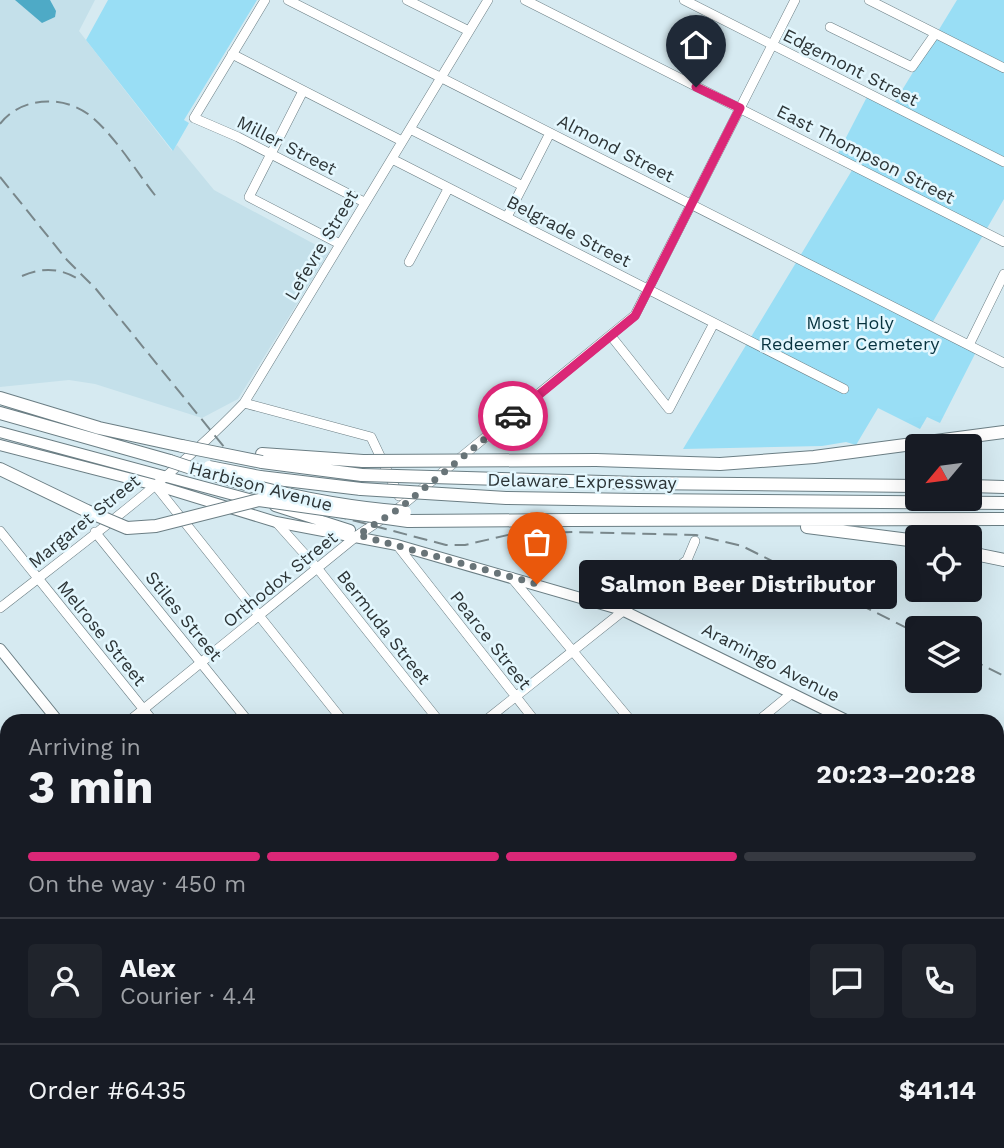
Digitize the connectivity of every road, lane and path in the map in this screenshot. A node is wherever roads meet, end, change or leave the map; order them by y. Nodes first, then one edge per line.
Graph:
1 (265, 0) edge
2 (288, 0) edge
3 (407, 0) edge
4 (488, 0) edge
5 (525, 0) edge
6 (684, 0) edge
7 (795, 0) edge
8 (869, 0) edge
9 (830, 27) dead end
10 (469, 31) junction
11 (935, 34) junction
12 (771, 44) junction
13 (232, 54) junction
14 (1004, 68) edge
15 (440, 78) junction
16 (303, 91) junction
17 (740, 108) junction
18 (410, 129) junction
19 (550, 133) junction
20 (402, 141) junction
21 (272, 154) junction
22 (392, 159) junction
23 (1004, 162) edge
24 (523, 186) junction
25 (448, 188) junction
26 (364, 202) junction
27 (691, 204) junction
28 (507, 217) junction
29 (1004, 242) edge
30 (340, 244) junction
31 (409, 262) dead end
32 (1004, 274) edge
33 (649, 290) junction
34 (714, 323) junction
35 (611, 336) junction
36 (969, 345) junction
37 (1004, 363) edge
38 (844, 389) dead end
39 (4, 399) edge
40 (244, 403) junction
41 (0, 413) edge
42 (1004, 429) edge
43 (0, 432) edge
44 (0, 444) edge
45 (262, 458) junction
46 (170, 461) junction
47 (0, 469) edge
48 (159, 481) junction
49 (905, 486) edge
50 (982, 486) edge
51 (1004, 487) edge
52 (1004, 503) edge
53 (400, 508) junction
54 (1004, 519) edge
55 (570, 520) junction
56 (705, 520) junction
57 (276, 522) junction
58 (0, 531) edge
59 (95, 532) junction
60 (358, 535) junction
61 (905, 539) edge
62 (695, 541) dead end
63 (397, 545) junction
64 (982, 548) edge
65 (1004, 551) edge
66 (982, 555) edge
67 (1004, 560) edge
68 (318, 569) junction
69 (511, 577) junction
70 (37, 579) junction
71 (0, 608) edge
72 (622, 610) junction
73 (260, 617) junction
74 (0, 649) edge
75 (574, 650) junction
76 (201, 663) junction
77 (792, 693) junction
78 (515, 696) junction
79 (144, 709) junction
80 (52, 714) edge
81 (138, 714) edge
82 (148, 714) edge
83 (242, 714) edge
84 (337, 714) edge
85 (433, 714) edge
86 (493, 714) edge
87 (529, 714) edge
88 (625, 714) edge
89 (766, 714) edge
90 (834, 714) edge

1 - 13 street
2 - 15 street, Almond Street
3 - 10 street
4 - 10 street, Lefevre Street
5 - 17 street, East Thompson Street
6 - 12 street, Edgemont Street
7 - 12 street, Orthodox Street
8 - 11 street
9 - 11 street
10 - 15 street, Lefevre Street
11 - 14 street
12 - 17 street, Orthodox Street
12 - 23 street, Edgemont Street
13 - 16 street
13 - 21 street, Miller Street
15 - 18 street, Lefevre Street
15 - 19 street, Almond Street
16 - 20 street
16 - 21 street
17 - 27 street, Orthodox Street
17 - 29 street, East Thompson Street
18 - 20 street, Lefevre Street
18 - 24 street
19 - 24 street
19 - 27 street, Almond Street
20 - 22 street, Lefevre Street
21 - 26 street, Miller Street
21 - 30 street
22 - 25 street, Belgrade Street
22 - 26 street, Lefevre Street
24 - 28 street
25 - 28 street, Belgrade Street
25 - 31 street
26 - 30 street, Lefevre Street
27 - 33 street, Orthodox Street
27 - 36 street, Almond Street
28 - 33 street, Belgrade Street
30 - 40 street, Lefevre Street
32 - 36 street
33 - 34 street, Belgrade Street
33 - 35 street, Orthodox Street
34 - 35 street
34 - 38 street, Belgrade Street
35 - 53 street, Orthodox Street
36 - 37 street, Almond Street
39 - 45 highway, bridge
40 - 48 street, Lefevre Street
40 - 53 street
41 - 46 highway, Delaware Expressway
42 - 45 highway, bridge
43 - 48 main road, Harbison Avenue
44 - 48 main road, Harbison Avenue
45 - 49 highway, Delaware Expressway, bridge
46 - 52 highway, Delaware Expressway, bridge
46 - 55 highway, bridge
47 - 55 highway, bridge
48 - 57 main road, Harbison Avenue
48 - 59 street, Margaret Street
48 - 60 main road, Harbison Avenue
48 - 73 street
50 - 51 highway
53 - 60 street, Orthodox Street
54 - 56 highway
55 - 56 highway
56 - 61 highway
57 - 60 main road, Harbison Avenue
57 - 68 street, Bermuda Street
58 - 70 street, Melrose Street
59 - 70 street, Margaret Street
59 - 76 street, Stiles Street
60 - 63 main road, Aramingo Avenue
60 - 68 street, Orthodox Street
62 - 72 street
63 - 69 main road, Aramingo Avenue
63 - 78 street, Pearce Street
64 - 65 highway
66 - 67 highway
68 - 73 street, Orthodox Street
68 - 85 street, Bermuda Street
69 - 72 main road, Aramingo Avenue
69 - 75 street
70 - 71 street, Margaret Street
70 - 79 street, Melrose Street
72 - 75 street
72 - 77 main road, Aramingo Avenue
73 - 76 street, Orthodox Street
73 - 84 street
74 - 80 main road
75 - 78 street
75 - 88 street
76 - 79 street, Orthodox Street
76 - 83 street, Stiles Street
77 - 89 street
77 - 90 main road, Aramingo Avenue
78 - 86 street
78 - 87 street, Pearce Street
79 - 81 street, Orthodox Street
79 - 82 street, Melrose Street

